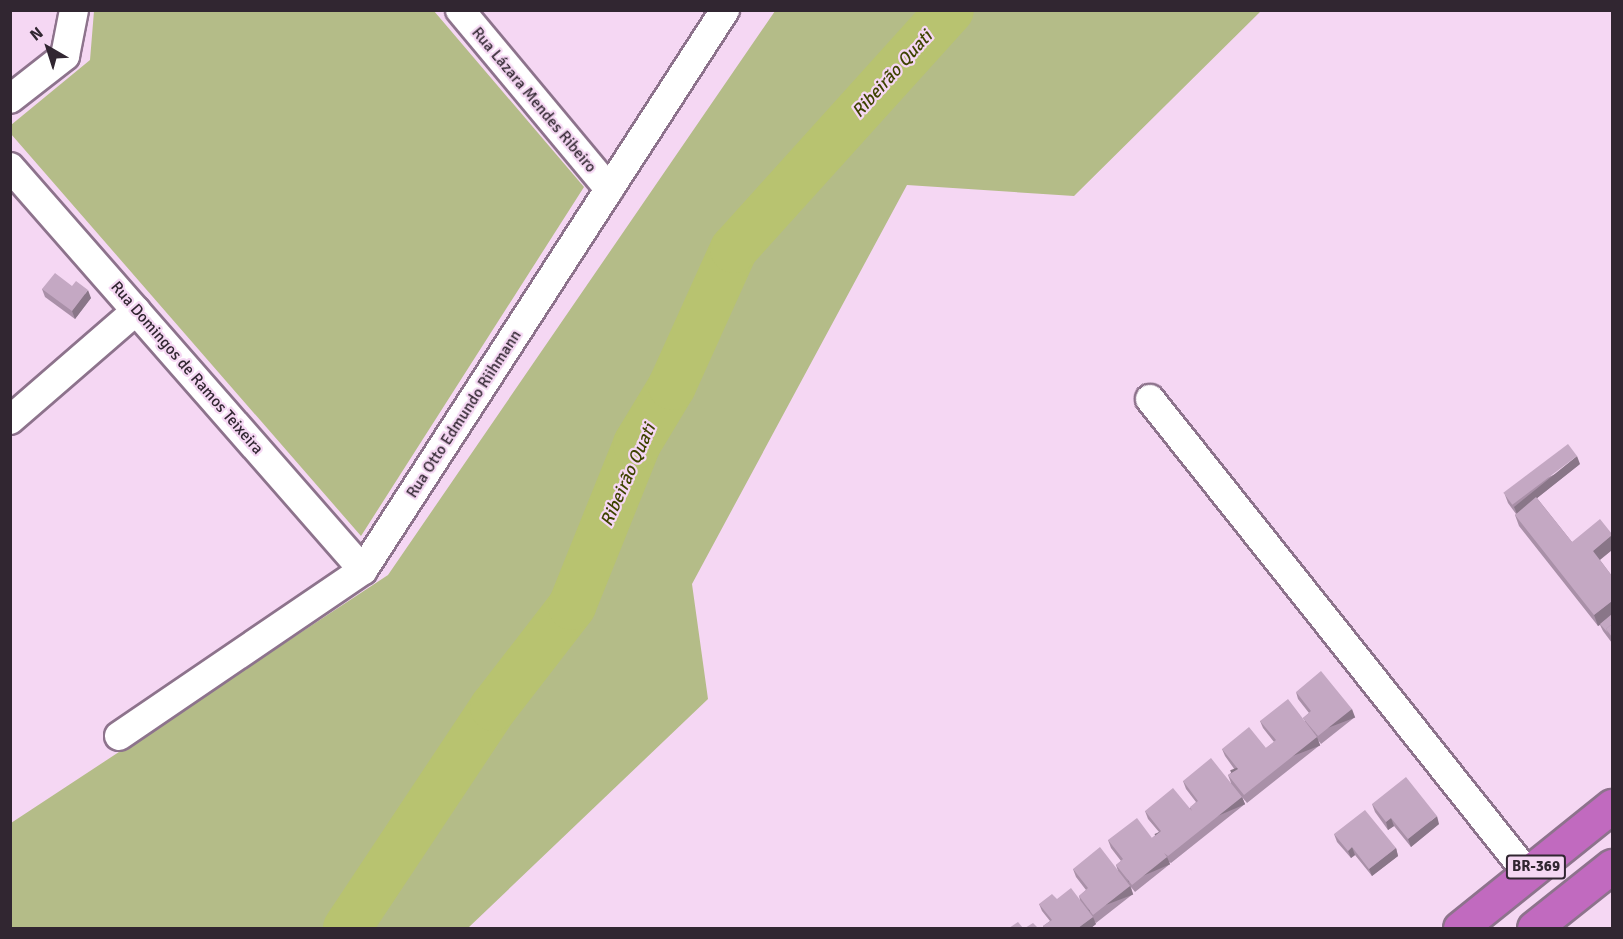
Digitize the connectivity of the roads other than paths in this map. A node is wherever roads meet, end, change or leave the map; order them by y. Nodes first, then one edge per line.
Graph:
1 (74, 10) edge
2 (460, 10) edge
3 (725, 10) edge
4 (10, 99) edge
5 (10, 167) edge
6 (609, 189) junction
7 (136, 311) junction
8 (1150, 399) dead end
9 (10, 420) edge
10 (363, 570) junction
11 (120, 736) dead end
12 (1612, 806) edge
13 (1612, 866) edge
14 (1528, 874) junction
15 (1460, 928) edge
16 (1534, 928) edge

1 - 4 street
2 - 6 street, Rua Lázara Mendes Ribeiro
3 - 6 street, Rua Otto Edmundo Riihmann
5 - 7 street, Rua Domingos de Ramos Teixeira
6 - 10 street, Rua Otto Edmundo Riihmann
7 - 9 street
7 - 10 street, Rua Domingos de Ramos Teixeira
8 - 14 street
10 - 11 street, Rua Otto Edmundo Riihmann
12 - 14 highway, BR-369
13 - 16 highway, BR-369
14 - 15 highway, BR-369

